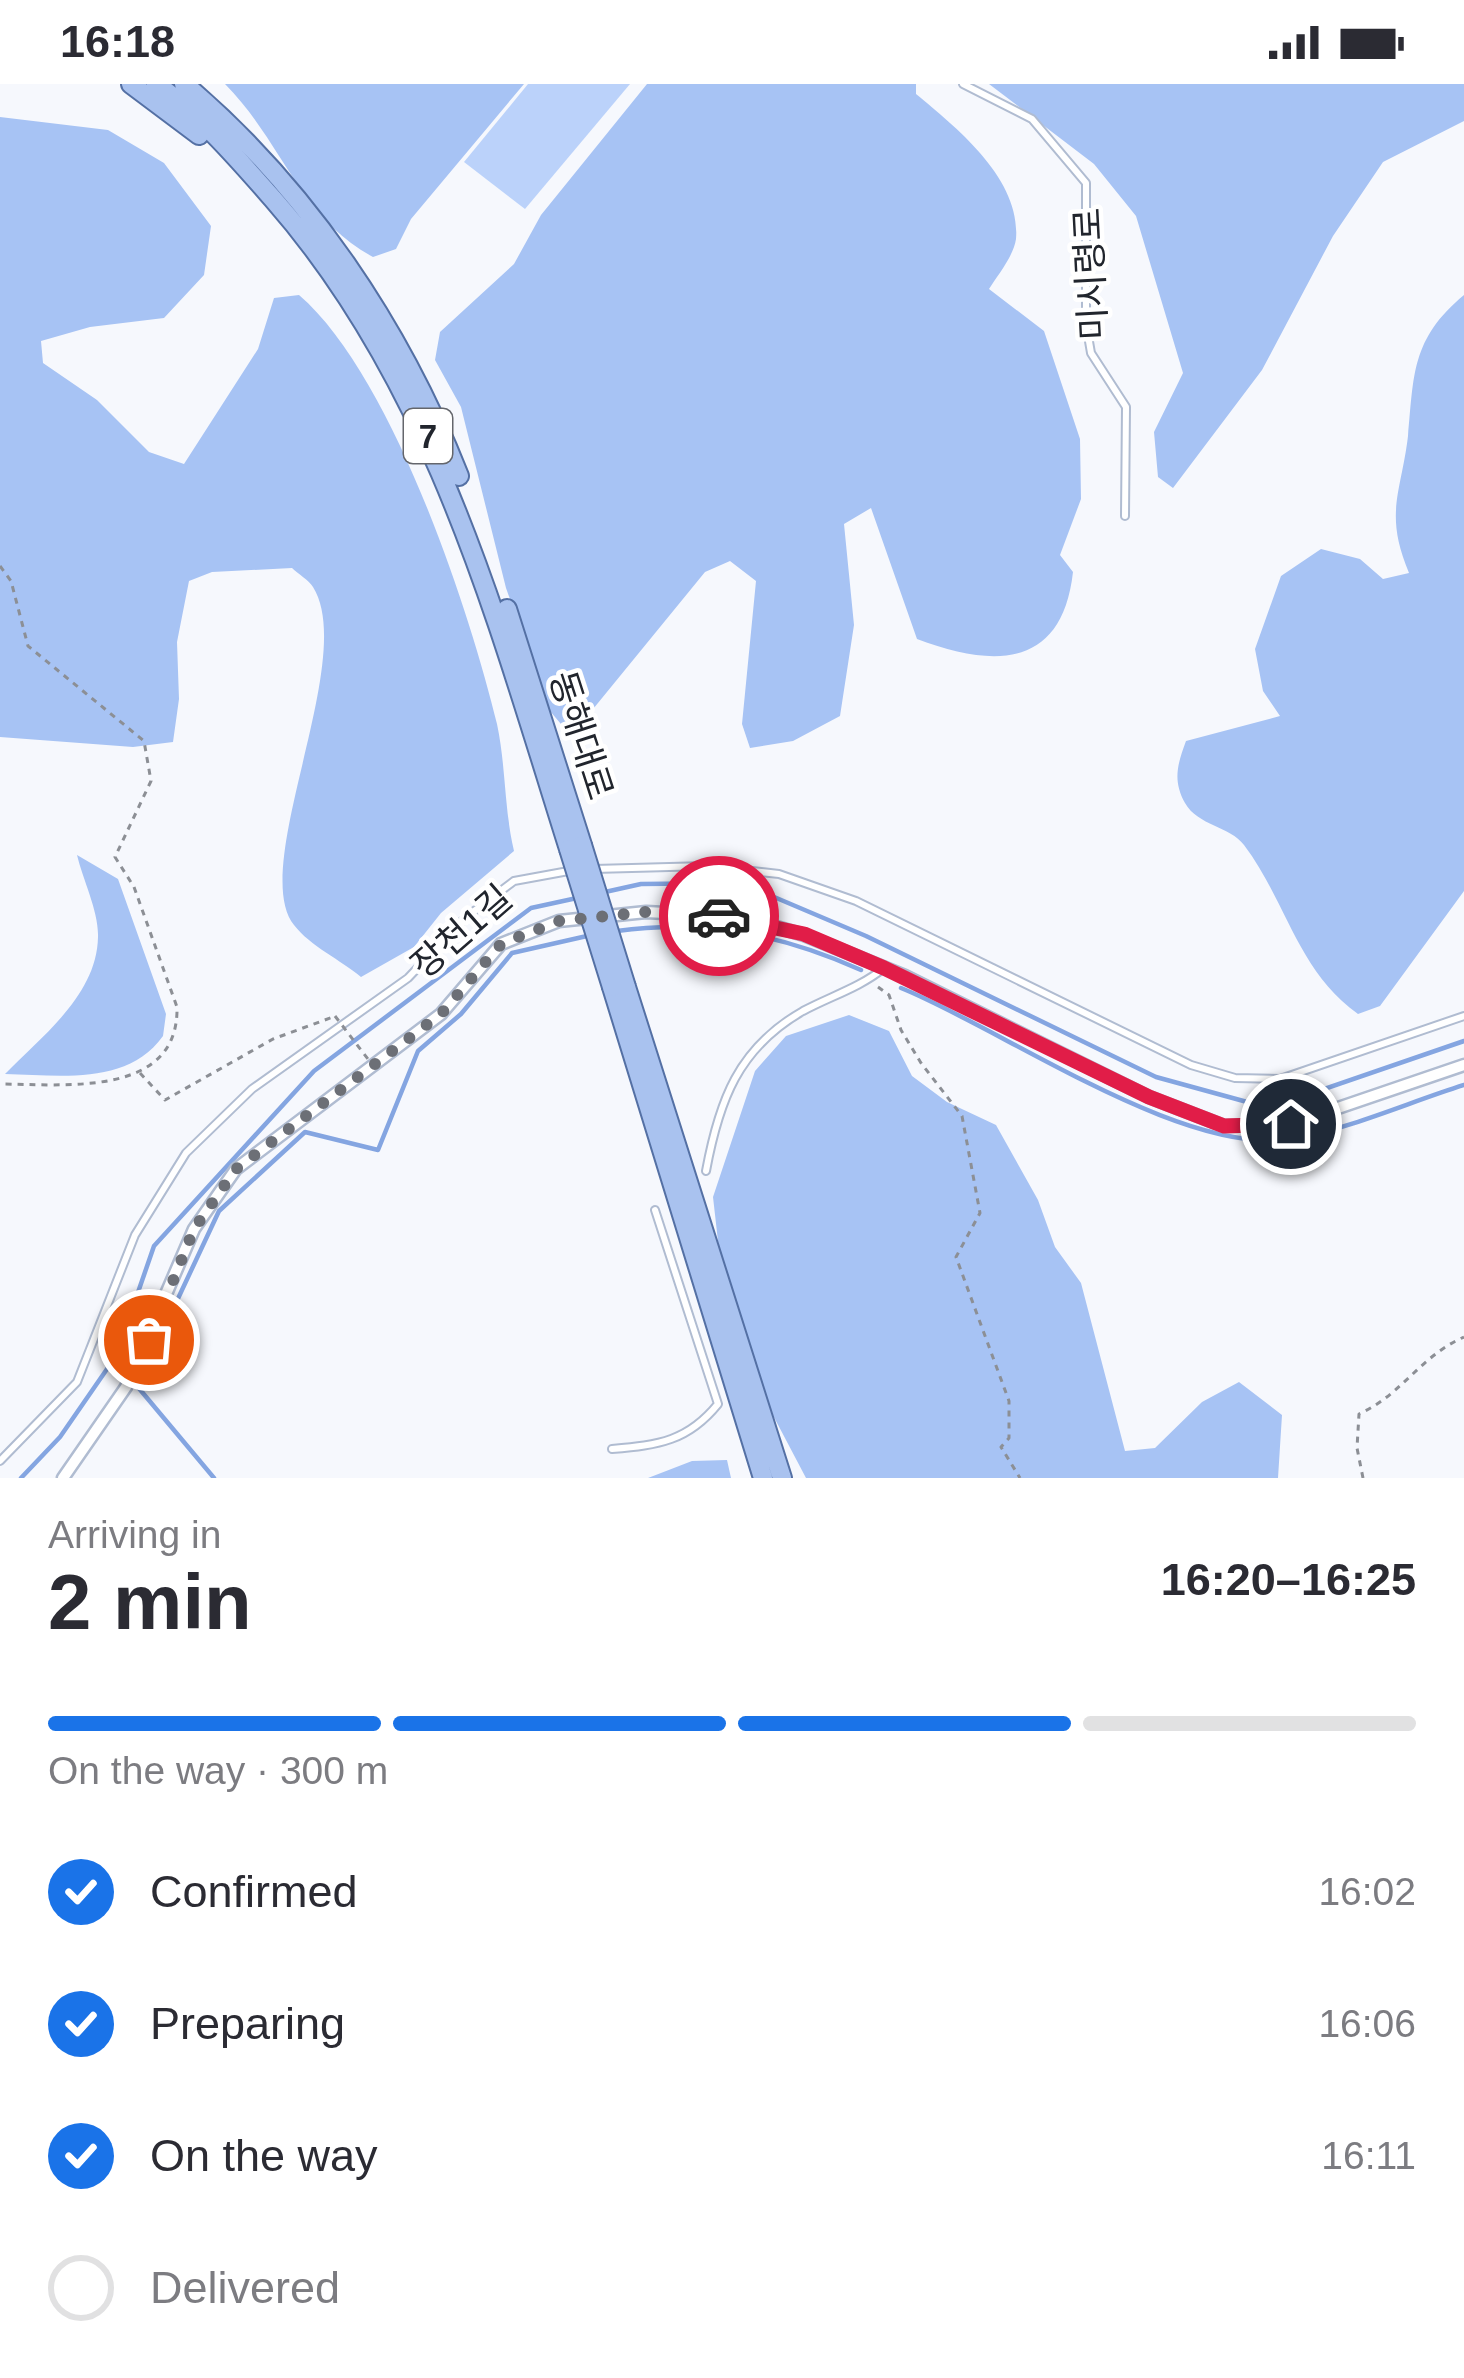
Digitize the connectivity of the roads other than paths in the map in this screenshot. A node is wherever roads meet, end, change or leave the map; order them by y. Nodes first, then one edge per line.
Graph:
1 (131, 84) edge
2 (156, 84) edge
3 (184, 84) edge
4 (202, 84) edge
5 (963, 84) edge
6 (240, 148) junction
7 (1124, 516) dead end
8 (884, 968) junction
9 (619, 987) junction
10 (1464, 1016) edge
11 (1464, 1065) edge
12 (706, 1171) dead end
13 (655, 1210) dead end
14 (612, 1449) dead end
15 (0, 1461) edge
16 (63, 1478) edge
17 (763, 1478) edge
18 (782, 1478) edge

1 - 6 main road
2 - 6 main road, 동해대로 / 7
3 - 6 main road, 동해대로 / 7
4 - 6 main road
5 - 7 lane, 미시령로
6 - 9 main road, 동해대로 / 7, bridge
8 - 11 street
8 - 12 lane
8 - 16 street
9 - 17 main road, 7
9 - 18 main road, 7
10 - 15 lane, 장천1길
13 - 14 lane

